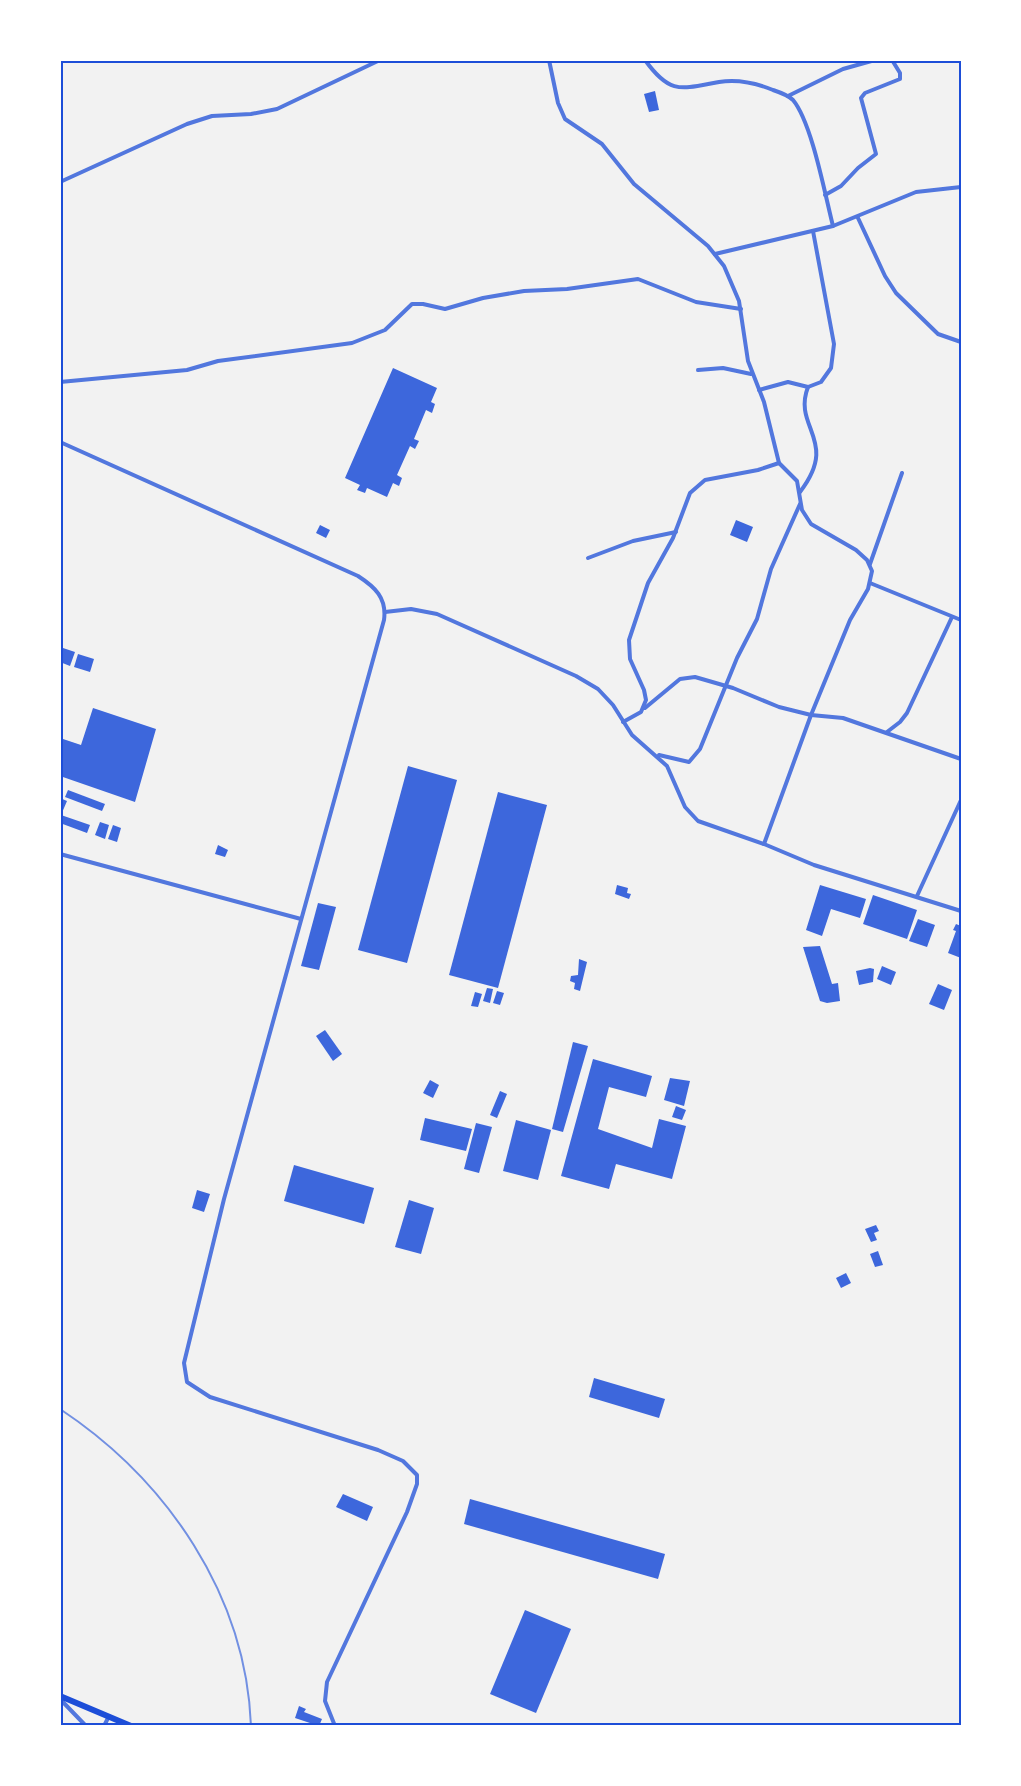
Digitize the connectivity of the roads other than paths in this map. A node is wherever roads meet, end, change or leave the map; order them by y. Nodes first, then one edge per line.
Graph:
1 (380, 60) edge
2 (549, 60) edge
3 (645, 60) edge
4 (874, 60) edge
5 (892, 60) edge
6 (788, 96) junction
7 (60, 182) edge
8 (961, 187) edge
9 (825, 195) junction
10 (858, 218) junction
11 (833, 226) junction
12 (813, 231) junction
13 (715, 254) junction
14 (741, 309) junction
15 (961, 342) edge
16 (698, 370) dead end
17 (751, 374) junction
18 (60, 382) edge
19 (808, 387) junction
20 (759, 390) junction
21 (60, 442) edge
22 (779, 463) junction
23 (902, 473) dead end
24 (800, 492) junction
25 (801, 504) junction
26 (676, 532) junction
27 (588, 558) dead end
28 (870, 565) junction
29 (870, 583) junction
30 (385, 612) junction
31 (952, 617) junction
32 (961, 620) edge
33 (726, 686) junction
34 (644, 708) junction
35 (810, 715) junction
36 (623, 722) junction
37 (887, 732) junction
38 (656, 754) junction
39 (961, 759) edge
40 (961, 800) edge
41 (764, 844) junction
42 (60, 854) edge
43 (917, 896) junction
44 (961, 911) edge
45 (301, 919) junction
46 (60, 1698) edge
47 (109, 1716) junction
48 (86, 1726) edge
49 (104, 1726) edge
50 (131, 1726) edge
51 (335, 1726) edge

1 - 7 street
2 - 13 street
3 - 6 street
4 - 6 street
5 - 9 street
6 - 9 street
8 - 10 street
9 - 11 street
10 - 11 street
10 - 15 street
11 - 12 street
12 - 13 street
12 - 19 street
13 - 14 street
14 - 17 street
14 - 18 street
16 - 17 street
17 - 20 street
19 - 20 street
19 - 24 street
20 - 22 street
21 - 30 street
22 - 24 street
22 - 26 street
23 - 28 street
24 - 25 street
25 - 28 street
25 - 33 street
26 - 27 street
26 - 34 street
28 - 29 street
29 - 31 street
29 - 35 street
30 - 36 street
30 - 45 street
31 - 32 street
31 - 37 street
33 - 34 street
33 - 35 street
33 - 38 street
34 - 36 street
35 - 37 street
35 - 41 street
36 - 38 street
37 - 39 street
38 - 41 street
40 - 43 street
41 - 43 street
42 - 45 street
43 - 44 street
45 - 51 street
46 - 47 highway
46 - 48 street
47 - 49 street
47 - 50 highway

